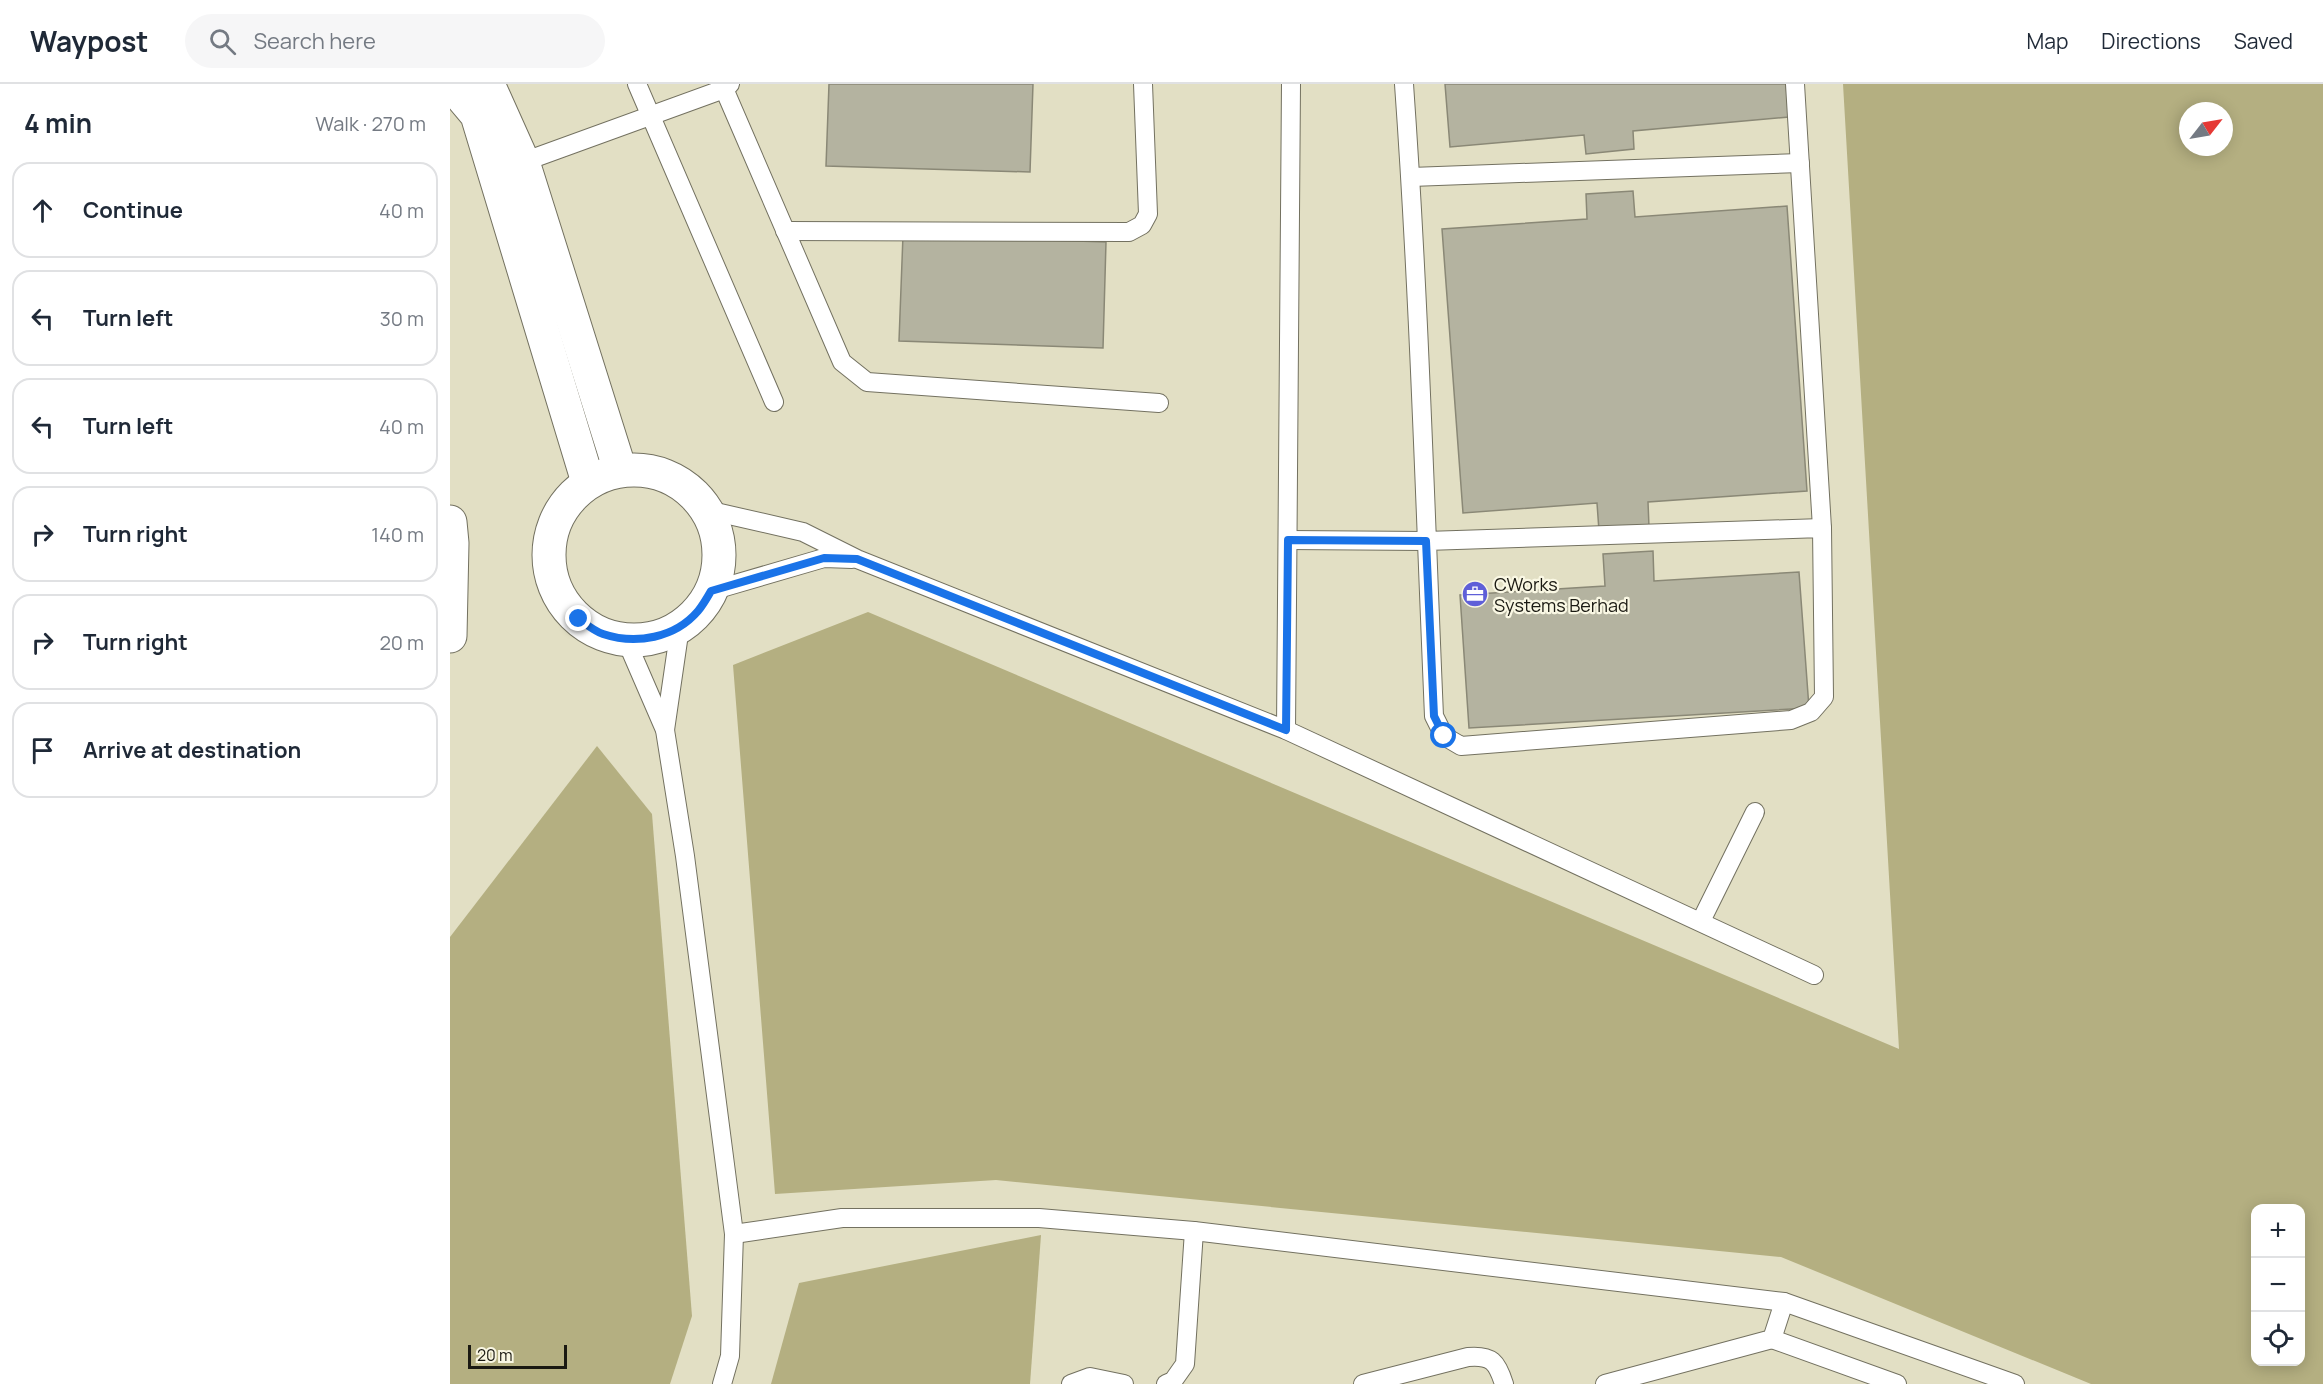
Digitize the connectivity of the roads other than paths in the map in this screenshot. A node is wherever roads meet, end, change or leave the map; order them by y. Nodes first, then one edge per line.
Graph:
1 (451, 84) edge
2 (488, 84) edge
3 (637, 84) edge
4 (1143, 84) edge
5 (1292, 84) edge
6 (1404, 84) edge
7 (1795, 84) edge
8 (726, 86) edge
9 (650, 116) junction
10 (522, 162) junction
11 (1800, 163) junction
12 (1411, 177) junction
13 (785, 231) junction
14 (774, 402) dead end
15 (1159, 403) dead end
16 (620, 470) junction
17 (588, 482) junction
18 (707, 510) junction
19 (450, 522) edge
20 (1822, 528) junction
21 (1288, 540) junction
22 (1426, 541) junction
23 (857, 559) junction
24 (711, 591) junction
25 (680, 627) junction
26 (450, 636) edge
27 (626, 640) junction
28 (665, 730) junction
29 (1286, 730) junction
30 (1755, 812) dead end
31 (1701, 921) junction
32 (1814, 975) dead end
33 (1194, 1231) junction
34 (734, 1234) junction
35 (1784, 1302) junction
36 (1773, 1339) junction
37 (722, 1384) edge
38 (1071, 1384) edge
39 (1124, 1384) edge
40 (1166, 1384) edge
41 (1363, 1384) edge
42 (1503, 1384) edge
43 (1605, 1384) edge
44 (1897, 1384) edge
45 (2015, 1384) edge

1 - 17 street
2 - 10 street
3 - 9 lane
4 - 13 lane
5 - 21 lane
6 - 12 lane
7 - 11 lane
8 - 9 lane
8 - 13 lane
9 - 10 lane
9 - 14 lane
10 - 16 street
11 - 12 lane
11 - 20 lane
12 - 22 lane
13 - 15 lane
16 - 17 street
16 - 18 street
17 - 27 street
18 - 23 lane
18 - 24 street
19 - 26 street
20 - 22 lane
20 - 22 lane
21 - 22 lane
21 - 29 lane
23 - 24 lane
23 - 29 lane
24 - 25 street
25 - 27 street
25 - 28 lane
27 - 28 lane
28 - 34 lane
29 - 31 lane
30 - 31 lane
31 - 32 lane
33 - 34 lane
33 - 35 lane
33 - 40 lane
34 - 37 lane
35 - 36 lane
35 - 45 lane
36 - 43 lane
36 - 44 lane
38 - 39 lane
41 - 42 lane

